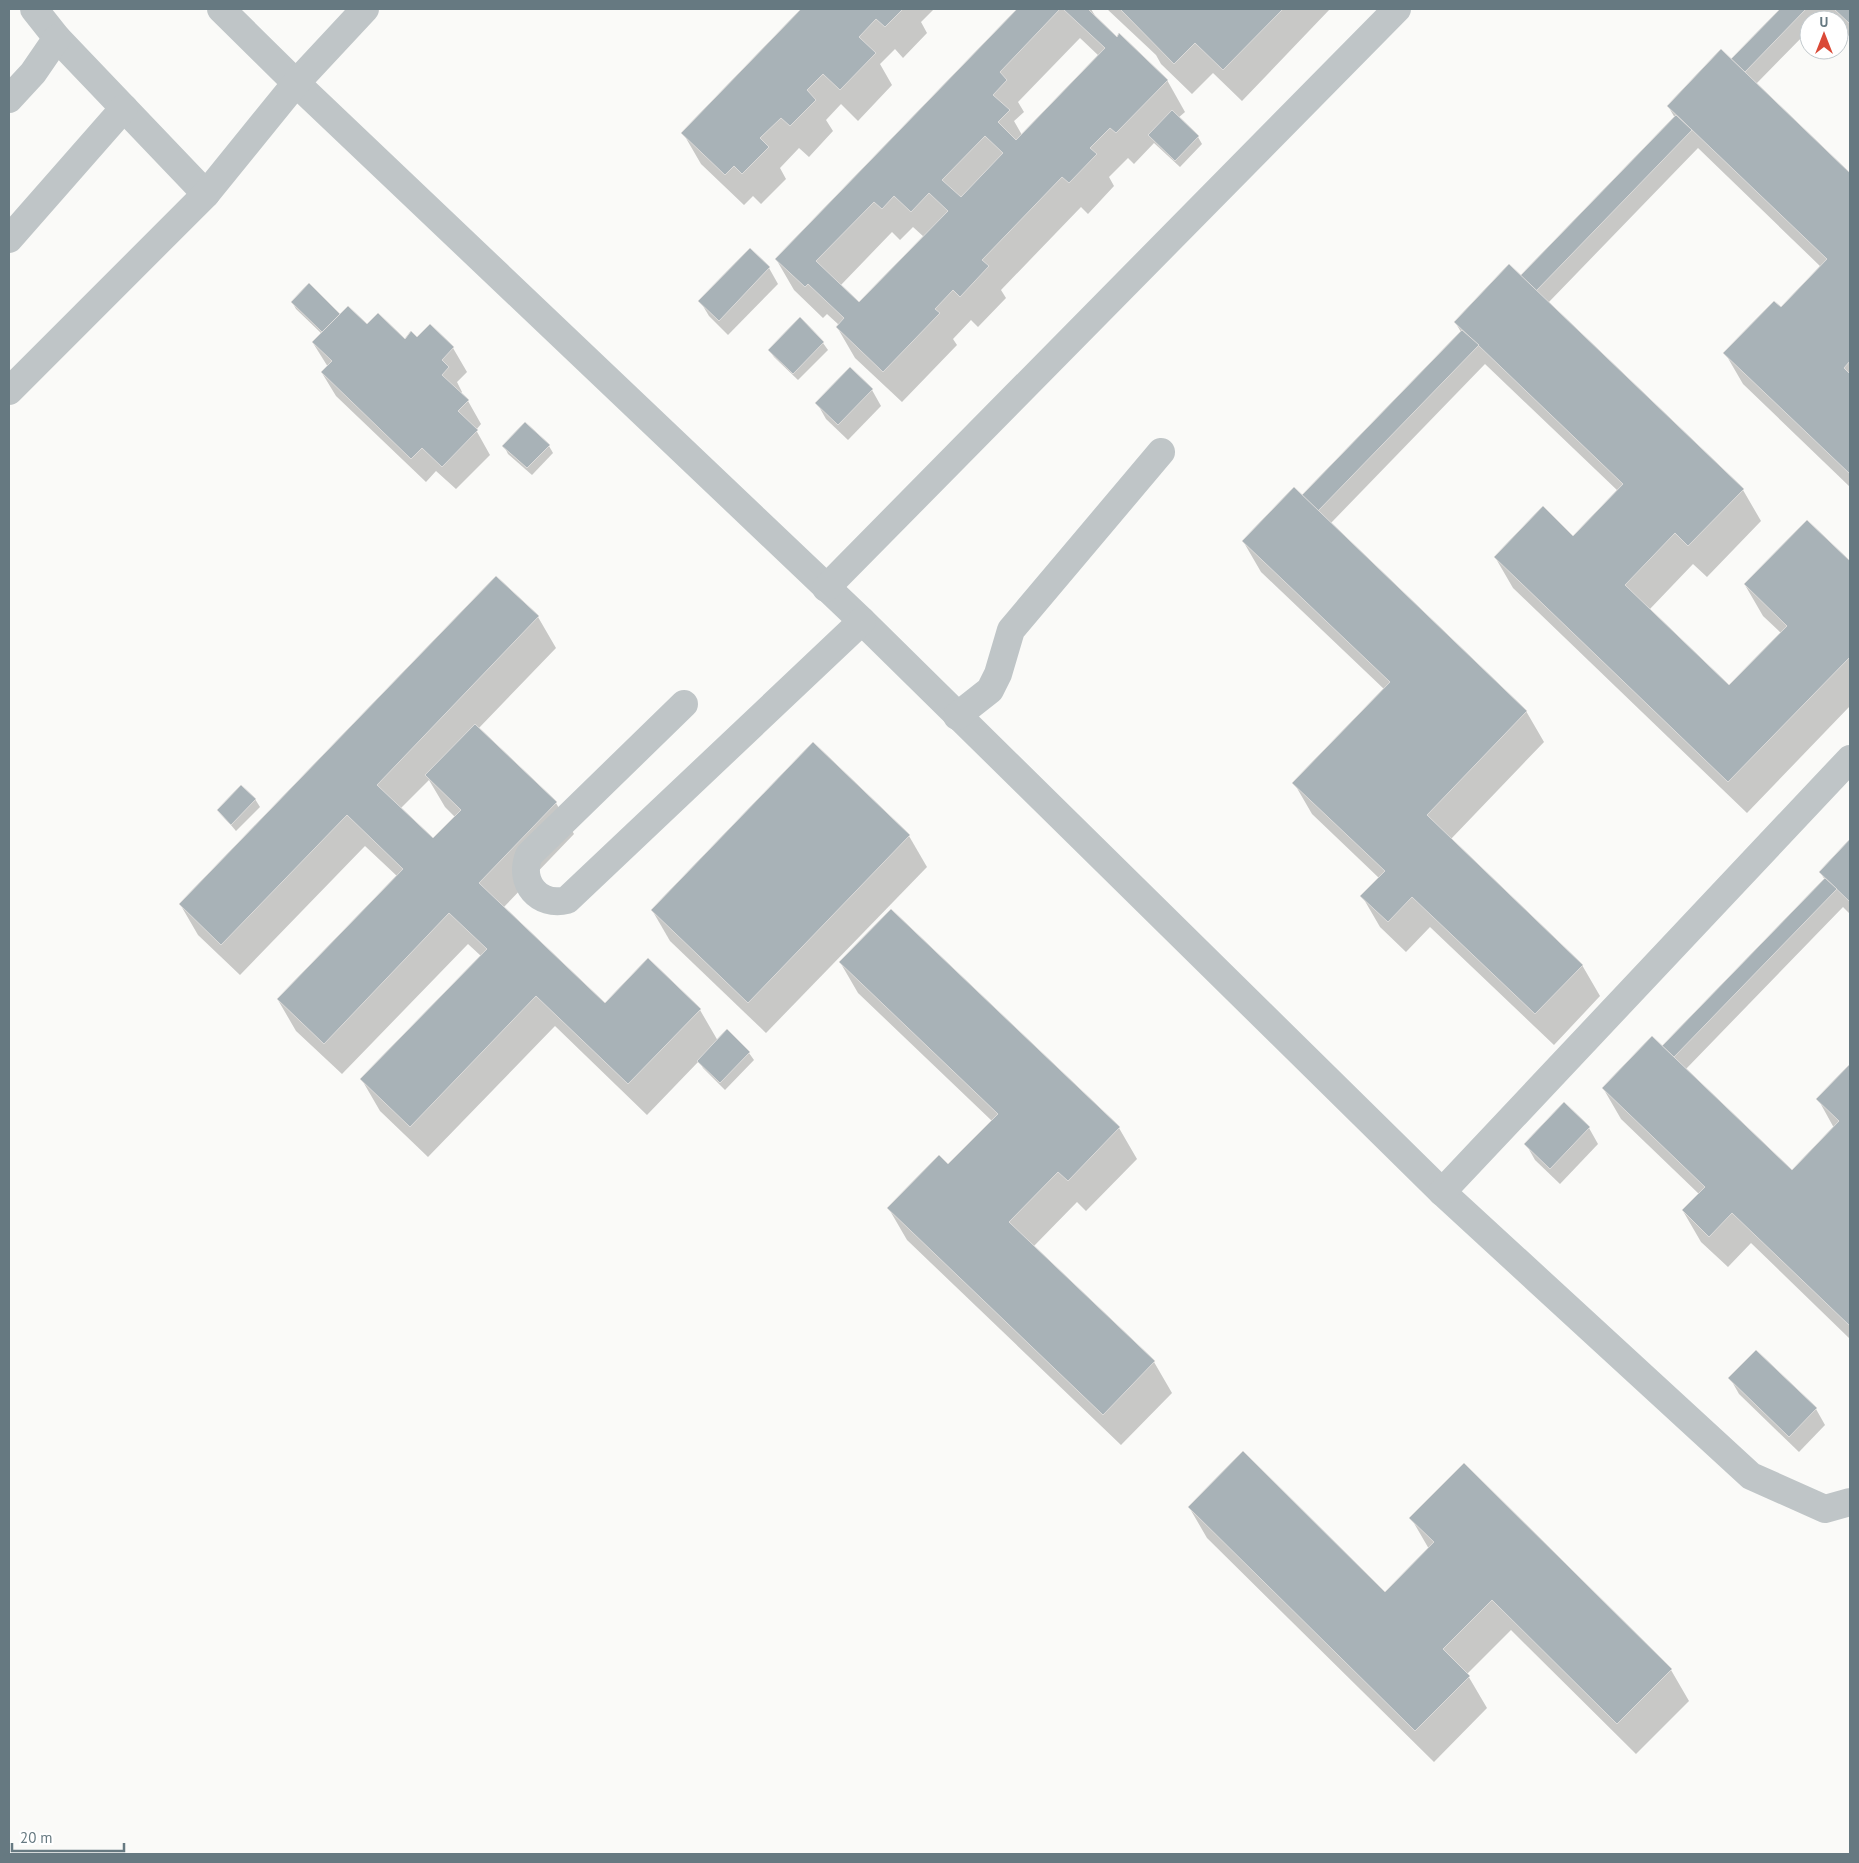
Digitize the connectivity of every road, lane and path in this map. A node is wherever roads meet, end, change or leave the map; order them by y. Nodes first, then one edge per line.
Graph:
1 (34, 9) edge
2 (221, 9) edge
3 (365, 9) edge
4 (1397, 9) edge
5 (57, 38) junction
6 (296, 83) junction
7 (9, 98) edge
8 (124, 108) junction
9 (206, 194) junction
10 (9, 239) edge
11 (15, 374) edge
12 (1161, 452) dead end
13 (826, 588) junction
14 (862, 621) junction
15 (684, 704) dead end
16 (956, 716) junction
17 (1850, 759) edge
18 (1442, 1192) junction
19 (1850, 1502) edge

1 - 5 lane
2 - 6 lane
3 - 6 lane
4 - 13 lane
5 - 7 lane
5 - 8 lane
6 - 9 lane
6 - 13 lane
8 - 9 lane
8 - 10 lane
9 - 11 lane
12 - 16 lane
13 - 14 lane
14 - 15 lane
14 - 16 lane
16 - 18 lane
17 - 18 lane
18 - 19 lane

